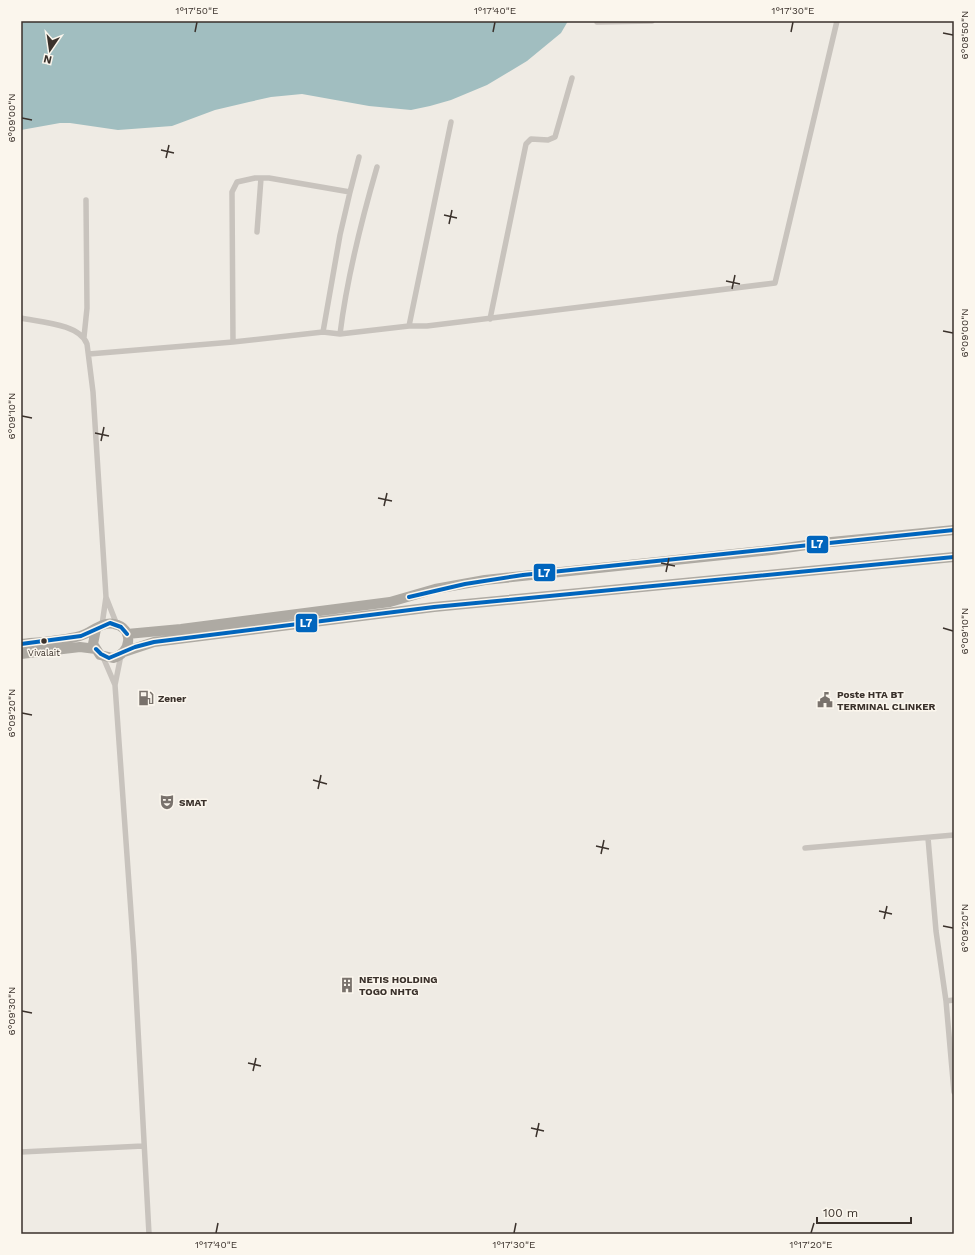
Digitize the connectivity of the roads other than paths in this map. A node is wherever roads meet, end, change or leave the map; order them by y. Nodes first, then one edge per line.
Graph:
1 (652, 21) edge
2 (837, 21) edge
3 (597, 22) edge
4 (572, 78) dead end
5 (451, 122) dead end
6 (359, 157) dead end
7 (377, 167) dead end
8 (261, 178) junction
9 (350, 192) junction
10 (86, 200) dead end
11 (257, 232) dead end
12 (21, 318) edge
13 (490, 318) junction
14 (409, 326) junction
15 (323, 332) junction
16 (340, 334) junction
17 (84, 337) junction
18 (233, 342) junction
19 (89, 354) junction
20 (954, 530) edge
21 (954, 557) edge
22 (106, 596) junction
23 (117, 624) junction
24 (99, 627) junction
25 (127, 634) junction
26 (21, 644) edge
27 (96, 649) junction
28 (123, 653) junction
29 (21, 654) edge
30 (103, 657) junction
31 (115, 685) junction
32 (954, 835) edge
33 (928, 838) junction
34 (805, 848) dead end
35 (954, 1000) edge
36 (946, 1001) junction
37 (954, 1092) edge
38 (143, 1146) junction
39 (21, 1152) edge
40 (149, 1234) edge

1 - 3 street
2 - 13 street
4 - 13 street
5 - 14 street
6 - 9 street
7 - 16 street
8 - 9 street
8 - 11 street
8 - 18 street
9 - 15 street
10 - 17 street
12 - 17 street
13 - 14 street
14 - 16 street
15 - 16 street
15 - 18 street
17 - 19 street
18 - 19 street
19 - 22 street
20 - 25 highway
21 - 28 highway
22 - 23 street
22 - 24 street
23 - 24 highway
23 - 25 highway
24 - 26 highway
24 - 27 highway
25 - 28 highway
27 - 29 highway
27 - 30 highway
28 - 30 highway
28 - 31 street
30 - 31 street
31 - 38 street
32 - 33 street
33 - 34 street
33 - 36 street
35 - 36 street
36 - 37 street
38 - 39 street
38 - 40 street

